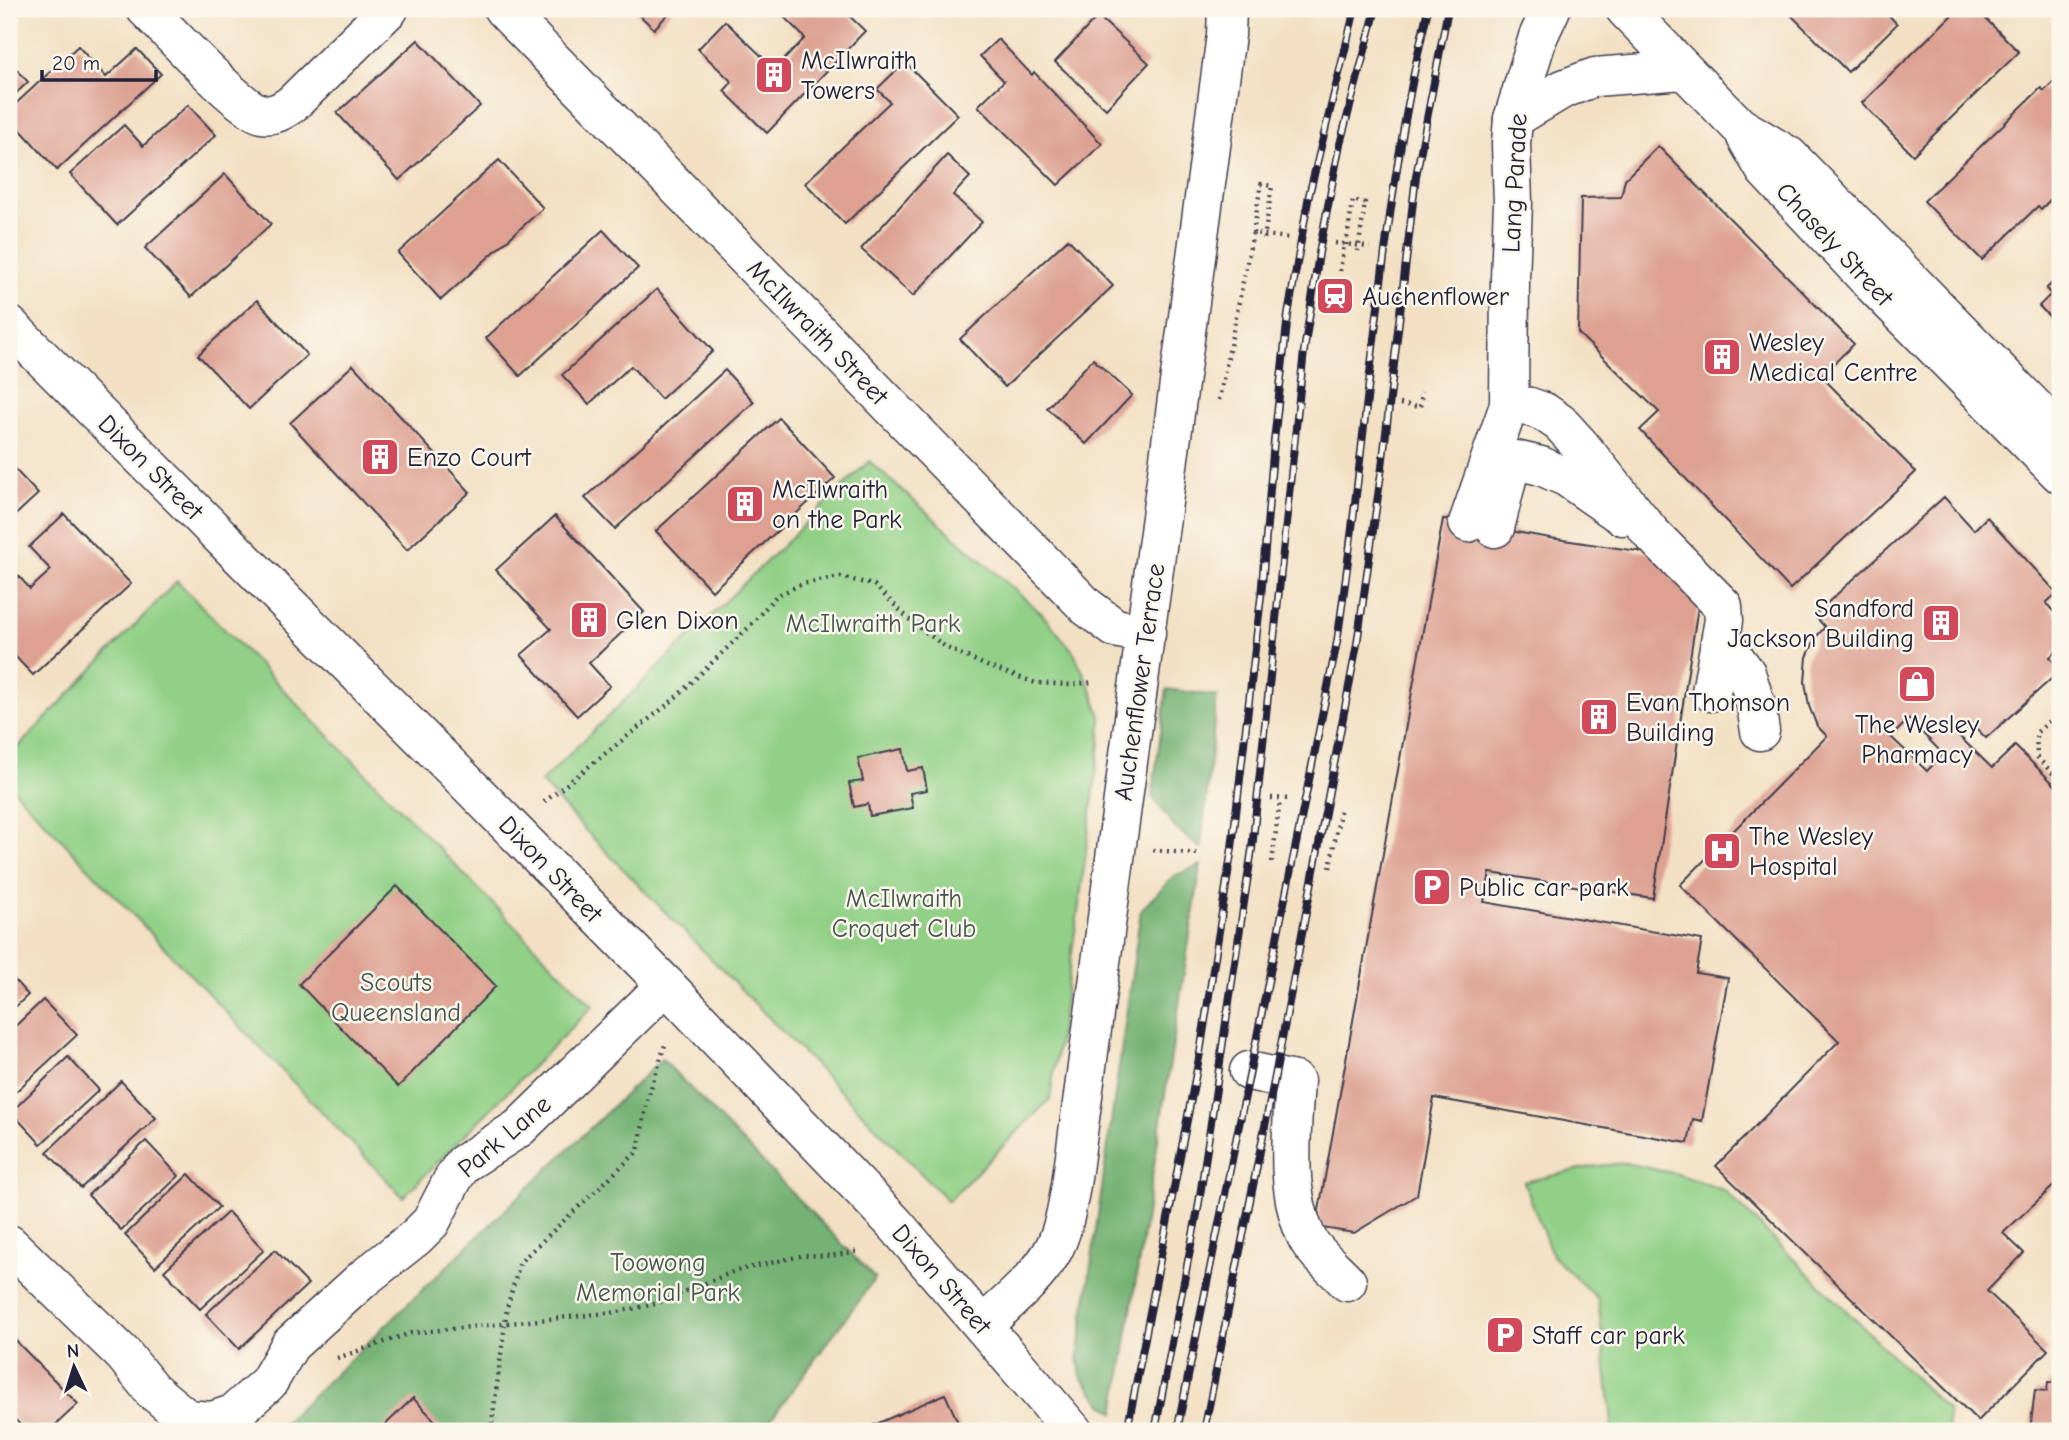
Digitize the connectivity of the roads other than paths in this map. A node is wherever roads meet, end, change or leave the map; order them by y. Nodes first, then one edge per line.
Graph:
1 (146, 9) edge
2 (503, 9) edge
3 (1227, 9) edge
4 (1551, 9) edge
5 (1625, 9) edge
6 (368, 16) edge
7 (1684, 70) junction
8 (1513, 119) junction
9 (1739, 126) junction
10 (9, 325) edge
11 (1509, 405) junction
12 (2060, 433) edge
13 (1511, 459) junction
14 (2060, 474) edge
15 (1651, 533) junction
16 (1146, 634) junction
17 (1721, 640) junction
18 (1711, 692) dead end
19 (1760, 731) dead end
20 (666, 985) junction
21 (1249, 1071) dead end
22 (9, 1244) edge
23 (1347, 1282) dead end
24 (983, 1326) junction
25 (1073, 1431) edge

1 - 6 street
2 - 16 street, McIlwraith Street
3 - 16 street, Auchenflower Terrace
4 - 8 street, Lang Parade
5 - 7 street, Chasely Street
7 - 8 street
7 - 9 street, Chasely Street
8 - 11 street, Lang Parade
9 - 12 street, Chasely Street
9 - 14 street, Chasely Street
10 - 20 street, Dixon Street
11 - 13 street
11 - 13 street, Lang Parade
11 - 15 street
13 - 15 street
15 - 17 street
16 - 24 street, Auchenflower Terrace
17 - 18 street
17 - 19 street
20 - 22 street, Park Lane
20 - 24 street, Dixon Street
21 - 23 street
24 - 25 street, Dixon Street

